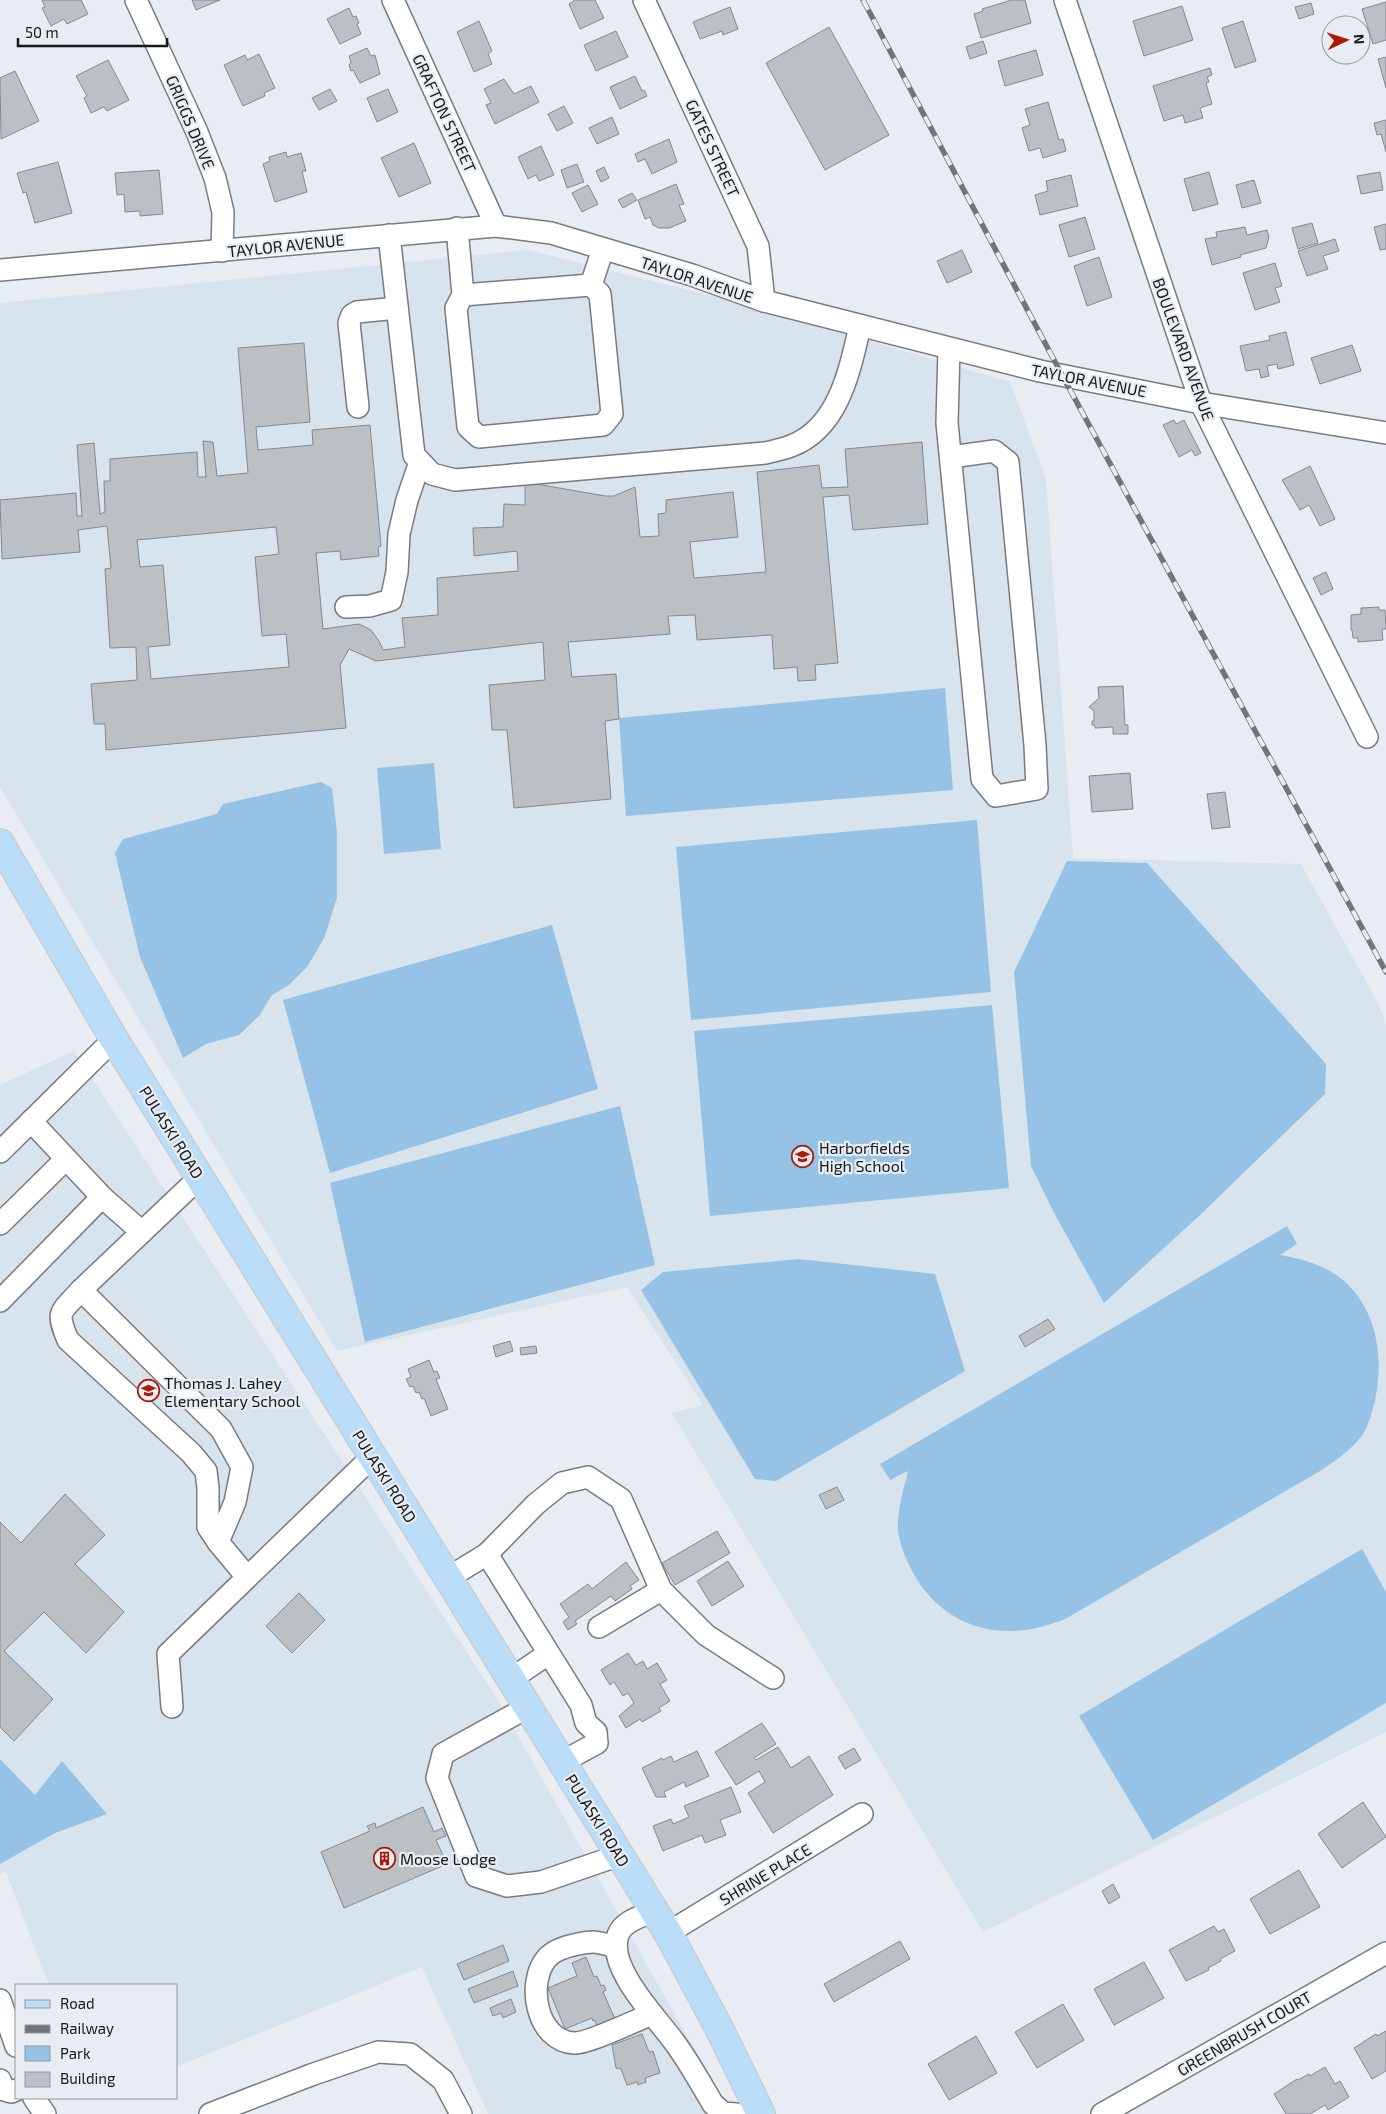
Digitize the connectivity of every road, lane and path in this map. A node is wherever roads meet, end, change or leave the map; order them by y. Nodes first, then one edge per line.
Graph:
1 (136, 0) edge
2 (393, 0) edge
3 (644, 0) edge
4 (1065, 0) edge
5 (496, 226) junction
6 (457, 228) junction
7 (389, 234) junction
8 (603, 249) junction
9 (222, 251) junction
10 (0, 270) edge
11 (590, 285) junction
12 (463, 295) junction
13 (764, 301) junction
14 (397, 308) junction
15 (860, 326) junction
16 (948, 349) junction
17 (1201, 403) junction
18 (358, 407) dead end
19 (1386, 433) edge
20 (951, 457) junction
21 (420, 462) junction
22 (346, 607) dead end
23 (1367, 737) dead end
24 (3, 853) edge
25 (114, 1039) junction
26 (31, 1121) junction
27 (0, 1152) edge
28 (66, 1159) junction
29 (200, 1177) junction
30 (102, 1197) junction
31 (0, 1224) edge
32 (142, 1232) junction
33 (81, 1290) junction
34 (0, 1301) edge
35 (373, 1456) junction
36 (218, 1542) junction
37 (487, 1554) junction
38 (247, 1577) junction
39 (448, 1578) junction
40 (661, 1590) junction
41 (599, 1627) dead end
42 (548, 1654) junction
43 (773, 1678) dead end
44 (511, 1679) junction
45 (172, 1707) dead end
46 (528, 1707) junction
47 (562, 1762) junction
48 (862, 1814) dead end
49 (620, 1854) junction
50 (662, 1922) junction
51 (616, 1947) junction
52 (1386, 1953) edge
53 (0, 2000) edge
54 (652, 2014) junction
55 (4, 2022) edge
56 (15, 2044) edge
57 (0, 2080) edge
58 (15, 2090) edge
59 (35, 2099) edge
60 (748, 2113) edge
61 (45, 2114) edge
62 (210, 2114) edge
63 (461, 2114) edge
64 (1102, 2114) edge

1 - 9 street, GRIGGS DRIVE
2 - 5 street, GRAFTON STREET
3 - 13 street, GATES STREET
4 - 17 street, BOULEVARD AVENUE
5 - 6 street, TAYLOR AVENUE
5 - 8 street, TAYLOR AVENUE
6 - 7 street, TAYLOR AVENUE
6 - 12 street
7 - 9 street, TAYLOR AVENUE
7 - 14 street
8 - 11 street
8 - 13 street, TAYLOR AVENUE
9 - 10 street, TAYLOR AVENUE
11 - 12 street
11 - 12 street
13 - 15 street, TAYLOR AVENUE
14 - 18 street
14 - 21 street
15 - 16 street, TAYLOR AVENUE
15 - 21 street
16 - 17 street, TAYLOR AVENUE
16 - 20 street
17 - 19 street, TAYLOR AVENUE
17 - 23 street, BOULEVARD AVENUE
20 - 20 street
21 - 22 street
24 - 25 main road, PULASKI ROAD
25 - 26 street
25 - 29 main road, PULASKI ROAD
26 - 27 street
26 - 28 street
28 - 30 street
28 - 31 street
29 - 32 street
29 - 35 main road, PULASKI ROAD
30 - 32 street
30 - 34 street
32 - 33 street
33 - 36 street
33 - 36 street
35 - 38 street
35 - 39 main road, PULASKI ROAD
36 - 38 street
37 - 39 street
37 - 40 street
37 - 42 street
38 - 45 street
39 - 44 main road, PULASKI ROAD
40 - 41 street
40 - 43 street
42 - 44 street
42 - 47 street
44 - 46 main road, PULASKI ROAD
46 - 47 main road, PULASKI ROAD
46 - 49 street
47 - 49 main road, PULASKI ROAD
48 - 50 street, SHRINE PLACE
49 - 50 main road, PULASKI ROAD
50 - 51 street, SHRINE PLACE
50 - 60 main road, PULASKI ROAD
51 - 54 street
51 - 54 street
52 - 64 street, GREENBRUSH COURT
53 - 55 street
54 - 60 street
55 - 56 street
57 - 58 street
59 - 61 street
62 - 63 street

